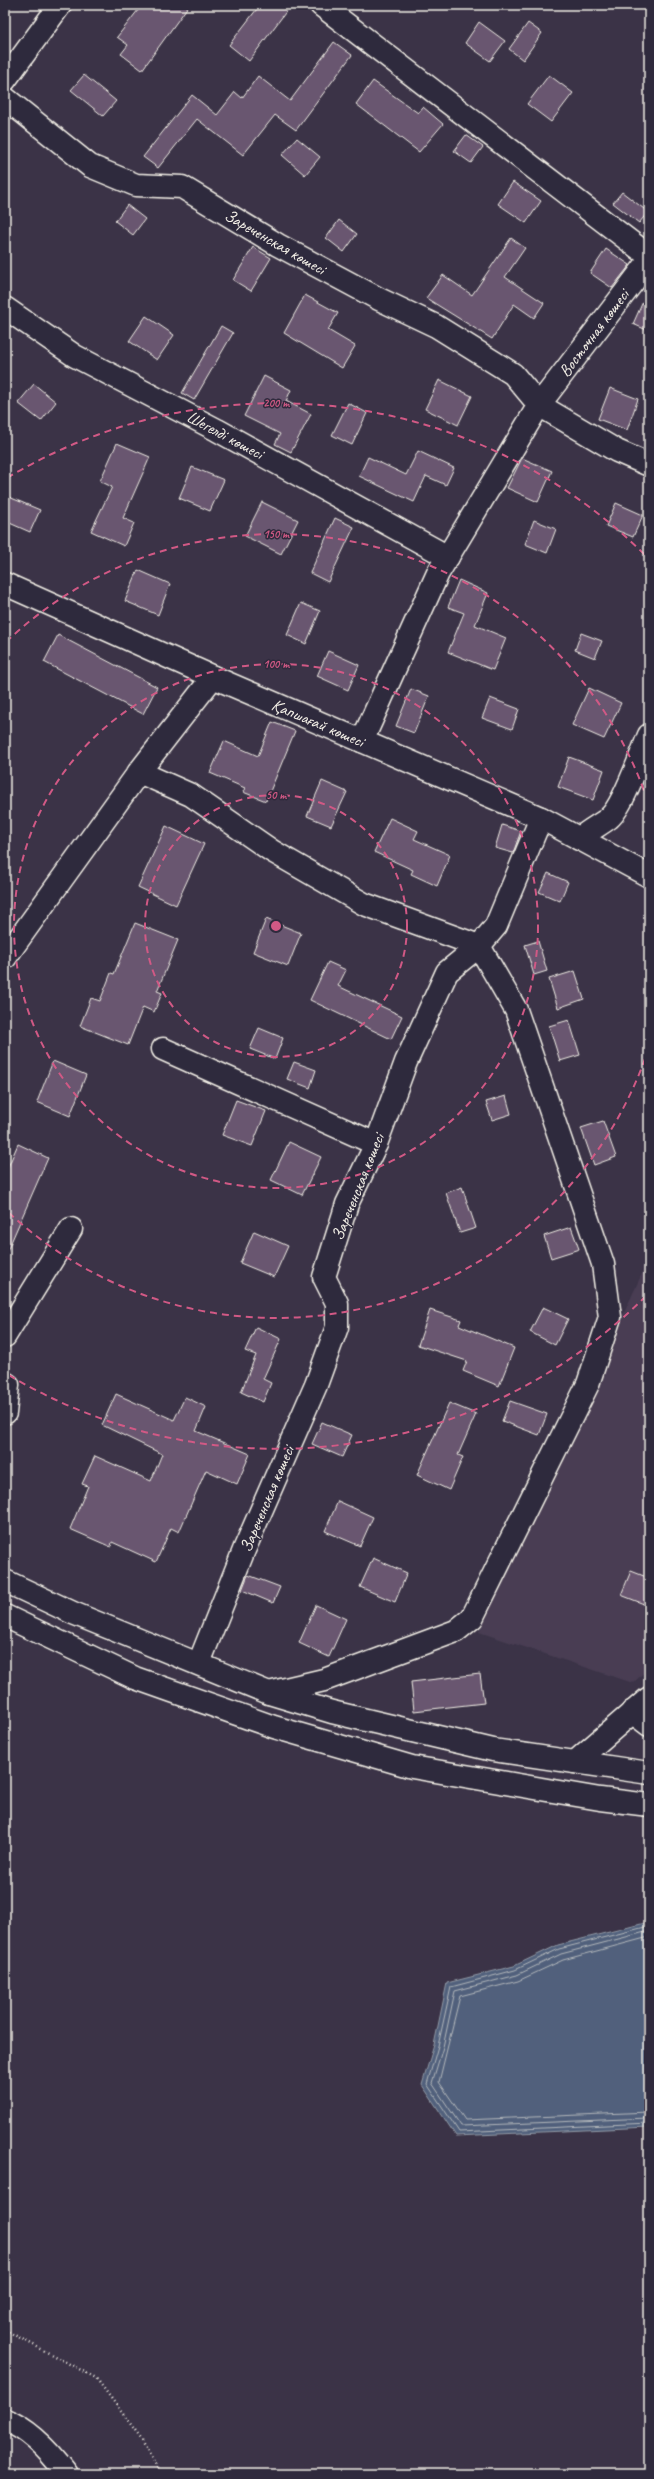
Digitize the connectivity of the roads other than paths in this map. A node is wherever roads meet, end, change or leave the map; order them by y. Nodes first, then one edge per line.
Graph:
1 (60, 5) edge
2 (321, 5) edge
3 (5, 80) edge
4 (5, 98) edge
5 (649, 256) edge
6 (649, 261) edge
7 (5, 308) edge
8 (539, 405) junction
9 (649, 465) edge
10 (448, 556) junction
11 (5, 584) edge
12 (212, 677) junction
13 (649, 735) edge
14 (362, 741) junction
15 (139, 772) junction
16 (541, 818) junction
17 (579, 839) junction
18 (649, 876) edge
19 (479, 946) junction
20 (5, 958) edge
21 (163, 1049) dead end
22 (376, 1144) junction
23 (71, 1229) dead end
24 (5, 1336) edge
25 (5, 1383) edge
26 (5, 1414) edge
27 (5, 1581) edge
28 (5, 1616) edge
29 (199, 1663) junction
30 (269, 1693) junction
31 (649, 1698) edge
32 (641, 1718) edge
33 (575, 1762) junction
34 (649, 1773) edge
35 (649, 1805) edge
36 (5, 2420) edge
37 (67, 2474) edge

1 - 3 street
2 - 5 street
4 - 8 street, Зареченская көшесі
6 - 8 street, Восточная көшесі
7 - 10 street, Шегелді көшесі
8 - 9 street, Зареченская көшесі
8 - 10 street, Восточная көшесі
10 - 14 street, Восточная көшесі
11 - 12 street, Қапшағай көшесі
12 - 14 street, Қапшағай көшесі
12 - 15 street
13 - 17 street
14 - 16 street, Қапшағай көшесі
15 - 19 street
15 - 20 street
16 - 17 street, Қапшағай көшесі
16 - 19 street, Зареченская көшесі
17 - 18 street, Қапшағай көшесі
19 - 22 street, Зареченская көшесі
19 - 30 street
21 - 22 street
22 - 29 street, Зареченская көшесі
23 - 24 street
25 - 26 street
27 - 29 street
28 - 35 street
29 - 30 street
30 - 33 street
31 - 32 street
32 - 33 street
33 - 34 street
36 - 37 street

